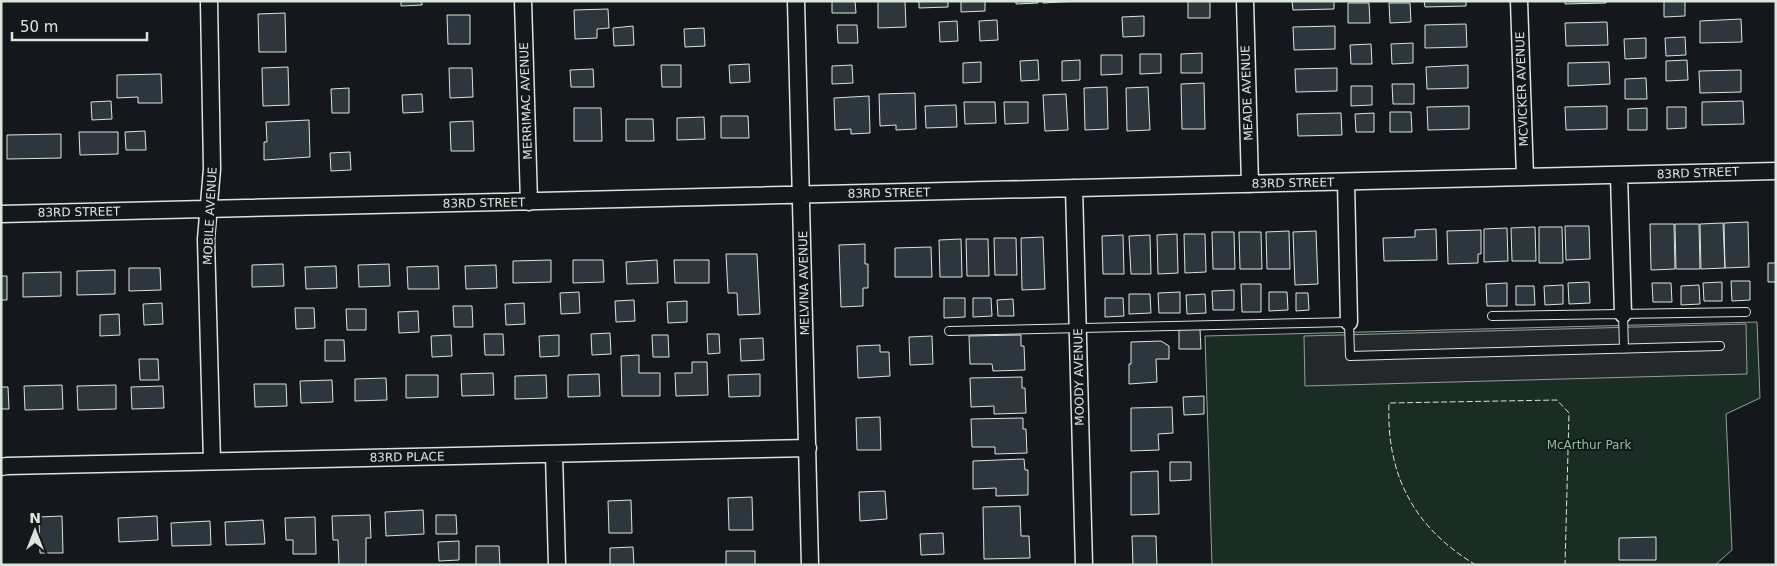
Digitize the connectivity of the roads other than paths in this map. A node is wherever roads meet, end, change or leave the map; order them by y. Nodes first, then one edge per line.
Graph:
1 (209, 1) edge
2 (523, 1) edge
3 (796, 1) edge
4 (1244, 1) edge
5 (1519, 1) edge
6 (1776, 171) edge
7 (1618, 175) junction
8 (1525, 177) junction
9 (1346, 182) junction
10 (1250, 184) junction
11 (1074, 188) junction
12 (802, 195) junction
13 (528, 202) junction
14 (209, 209) junction
15 (1, 214) edge
16 (1746, 312) dead end
17 (1623, 314) junction
18 (1492, 316) dead end
19 (1349, 322) junction
20 (1078, 328) junction
21 (949, 331) dead end
22 (1720, 346) dead end
23 (1624, 349) junction
24 (808, 448) junction
25 (554, 454) junction
26 (212, 461) junction
27 (4, 467) edge
28 (558, 565) edge
29 (810, 565) edge
30 (1084, 565) edge

1 - 14 street, MOBILE AVENUE
2 - 13 street, MERRIMAC AVENUE
3 - 12 street, MELVINA AVENUE
4 - 10 street, MEADE AVENUE
5 - 8 street, MCVICKER AVENUE
6 - 7 street, 83RD STREET
7 - 8 street, 83RD STREET
7 - 17 street
8 - 9 street, 83RD STREET
9 - 10 street, 83RD STREET
9 - 19 street
10 - 11 street, 83RD STREET
11 - 12 street, 83RD STREET
11 - 20 street, MOODY AVENUE
12 - 13 street, 83RD STREET
12 - 24 street, MELVINA AVENUE
13 - 14 street, 83RD STREET
14 - 15 street, 83RD STREET
14 - 26 street, MOBILE AVENUE
16 - 17 lane
17 - 18 lane
17 - 23 lane
19 - 20 lane
19 - 23 lane
20 - 21 lane
20 - 30 street, MOODY AVENUE
22 - 23 lane
24 - 25 street, 83RD PLACE
24 - 29 street, MELVINA AVENUE
25 - 26 street, 83RD PLACE
25 - 28 street
26 - 27 street, 83RD PLACE

